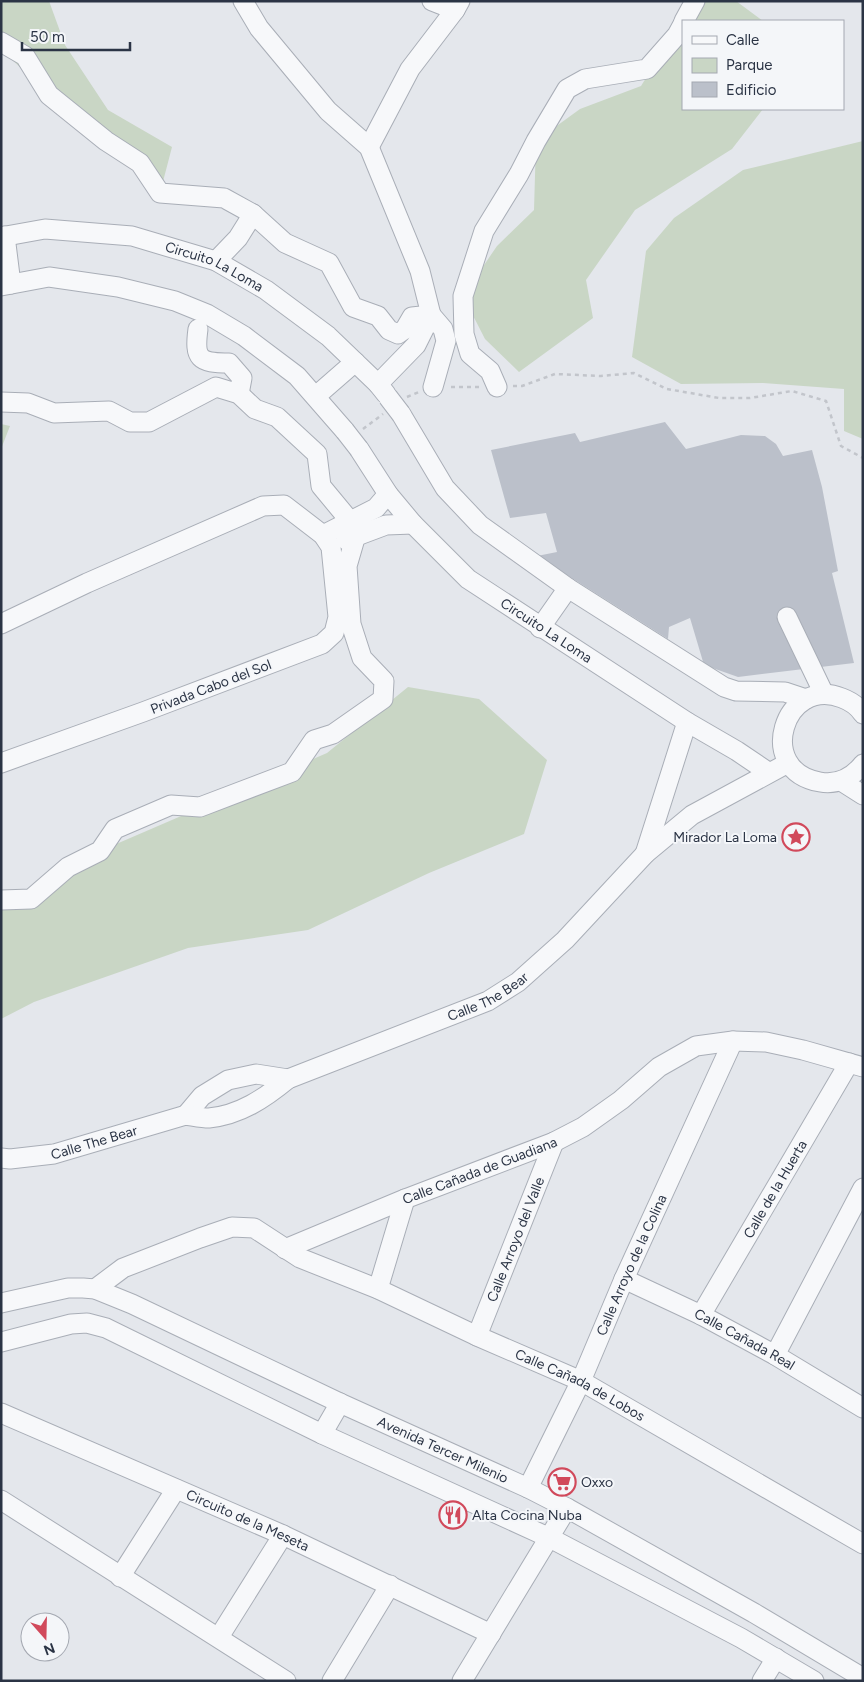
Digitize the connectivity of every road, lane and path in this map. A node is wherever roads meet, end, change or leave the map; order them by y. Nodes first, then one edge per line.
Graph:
1 (243, 1) edge
2 (432, 1) edge
3 (695, 1) edge
4 (457, 6) edge
5 (686, 20) edge
6 (682, 26) edge
7 (1, 42) edge
8 (369, 147) junction
9 (253, 214) junction
10 (3, 236) edge
11 (216, 261) junction
12 (6, 285) edge
13 (437, 322) junction
14 (198, 329) dead end
15 (464, 334) junction
16 (355, 362) junction
17 (433, 387) junction
18 (497, 387) junction
19 (239, 394) junction
20 (316, 396) junction
21 (392, 400) junction
22 (1, 402) edge
23 (355, 437) junction
24 (863, 458) edge
25 (388, 494) junction
26 (413, 524) junction
27 (353, 528) junction
28 (327, 541) junction
29 (568, 588) junction
30 (787, 617) dead end
31 (1, 624) edge
32 (540, 628) junction
33 (824, 694) junction
34 (806, 699) junction
35 (859, 704) edge
36 (687, 722) junction
37 (1, 763) edge
38 (788, 763) junction
39 (863, 764) edge
40 (768, 772) junction
41 (841, 781) junction
42 (863, 795) edge
43 (646, 854) junction
44 (1, 900) edge
45 (733, 1042) junction
46 (856, 1065) edge
47 (288, 1079) junction
48 (186, 1115) junction
49 (554, 1142) junction
50 (1, 1158) edge
51 (863, 1188) edge
52 (405, 1199) junction
53 (285, 1249) junction
54 (624, 1279) junction
55 (95, 1289) junction
56 (378, 1289) junction
57 (1, 1303) edge
58 (701, 1315) junction
59 (476, 1336) junction
60 (1, 1342) edge
61 (775, 1355) junction
62 (581, 1381) junction
63 (340, 1403) junction
64 (863, 1408) edge
65 (1, 1413) edge
66 (322, 1434) junction
67 (528, 1488) junction
68 (176, 1489) junction
69 (1, 1500) edge
70 (567, 1508) junction
71 (283, 1535) junction
72 (550, 1538) junction
73 (863, 1544) edge
74 (120, 1576) junction
75 (390, 1585) junction
76 (754, 1613) junction
77 (491, 1634) junction
78 (218, 1637) junction
79 (741, 1638) junction
80 (776, 1658) junction
81 (863, 1678) edge
82 (286, 1681) edge
83 (332, 1681) edge
84 (462, 1681) edge
85 (762, 1681) edge
86 (814, 1681) edge

1 - 8 street
2 - 4 street
3 - 5 street
4 - 8 street
6 - 15 street
7 - 9 street
8 - 13 street
9 - 11 street
9 - 13 street
10 - 11 street, Circuito La Loma
10 - 12 street
11 - 16 street, Circuito La Loma
12 - 20 street, Circuito La Loma
13 - 15 street
13 - 17 street
13 - 21 street
14 - 19 street
15 - 18 street
16 - 20 street
16 - 21 street, Circuito La Loma
17 - 18 path
17 - 21 path
18 - 24 path
19 - 22 street
19 - 27 street
20 - 23 street, Circuito La Loma
21 - 23 path
21 - 29 street, Circuito La Loma
23 - 25 street, Circuito La Loma
25 - 26 street, Circuito La Loma
25 - 27 street
26 - 27 street
26 - 32 street, Circuito La Loma
27 - 28 street
27 - 44 street
28 - 31 street
28 - 37 street, Privada Cabo del Sol
29 - 32 street
29 - 34 street, Circuito La Loma
30 - 33 street
32 - 36 street, Circuito La Loma
33 - 34 street
33 - 35 street
34 - 38 street
36 - 40 street, Circuito La Loma
36 - 43 street, Calle The Bear
38 - 40 street, Calle The Bear
38 - 41 street
39 - 41 street
40 - 43 street, Calle The Bear
41 - 42 street
43 - 47 street, Calle The Bear
45 - 46 street, Calle Cañada de Guadiana
45 - 49 street, Calle Cañada de Guadiana
45 - 54 street, Calle Arroyo de la Colina
46 - 58 street, Calle de la Huerta
47 - 48 street, Calle The Bear
47 - 48 street
48 - 50 street, Calle The Bear
49 - 52 street, Calle Cañada de Guadiana
49 - 59 street, Calle Arroyo del Valle
51 - 61 street
52 - 53 street, Calle Cañada de Guadiana
52 - 56 street
53 - 55 street
53 - 56 street, Calle Cañada de Lobos
54 - 58 street, Calle Cañada Real
54 - 62 street, Calle Arroyo de la Colina
55 - 57 street, Avenida Tercer Milenio
55 - 63 street, Avenida Tercer Milenio
56 - 59 street, Calle Cañada de Lobos
58 - 61 street, Calle Cañada Real
59 - 62 street, Calle Cañada de Lobos
60 - 66 street
61 - 64 street, Calle Cañada Real
62 - 67 street, Calle Arroyo de la Colina
62 - 73 street, Calle Cañada de Lobos
63 - 66 street
63 - 67 street, Avenida Tercer Milenio
65 - 68 street, Circuito de la Meseta
66 - 72 street
67 - 70 street, Avenida Tercer Milenio
68 - 71 street, Circuito de la Meseta
68 - 74 street
69 - 74 street
70 - 72 street
70 - 76 street, Avenida Tercer Milenio
71 - 75 street, Circuito de la Meseta
71 - 78 street
72 - 77 street
72 - 79 street
74 - 78 street
75 - 77 street, Circuito de la Meseta
75 - 83 street
76 - 79 street
76 - 81 street, Avenida Tercer Milenio
77 - 84 street
78 - 82 street
79 - 80 street
80 - 85 street
80 - 86 street

